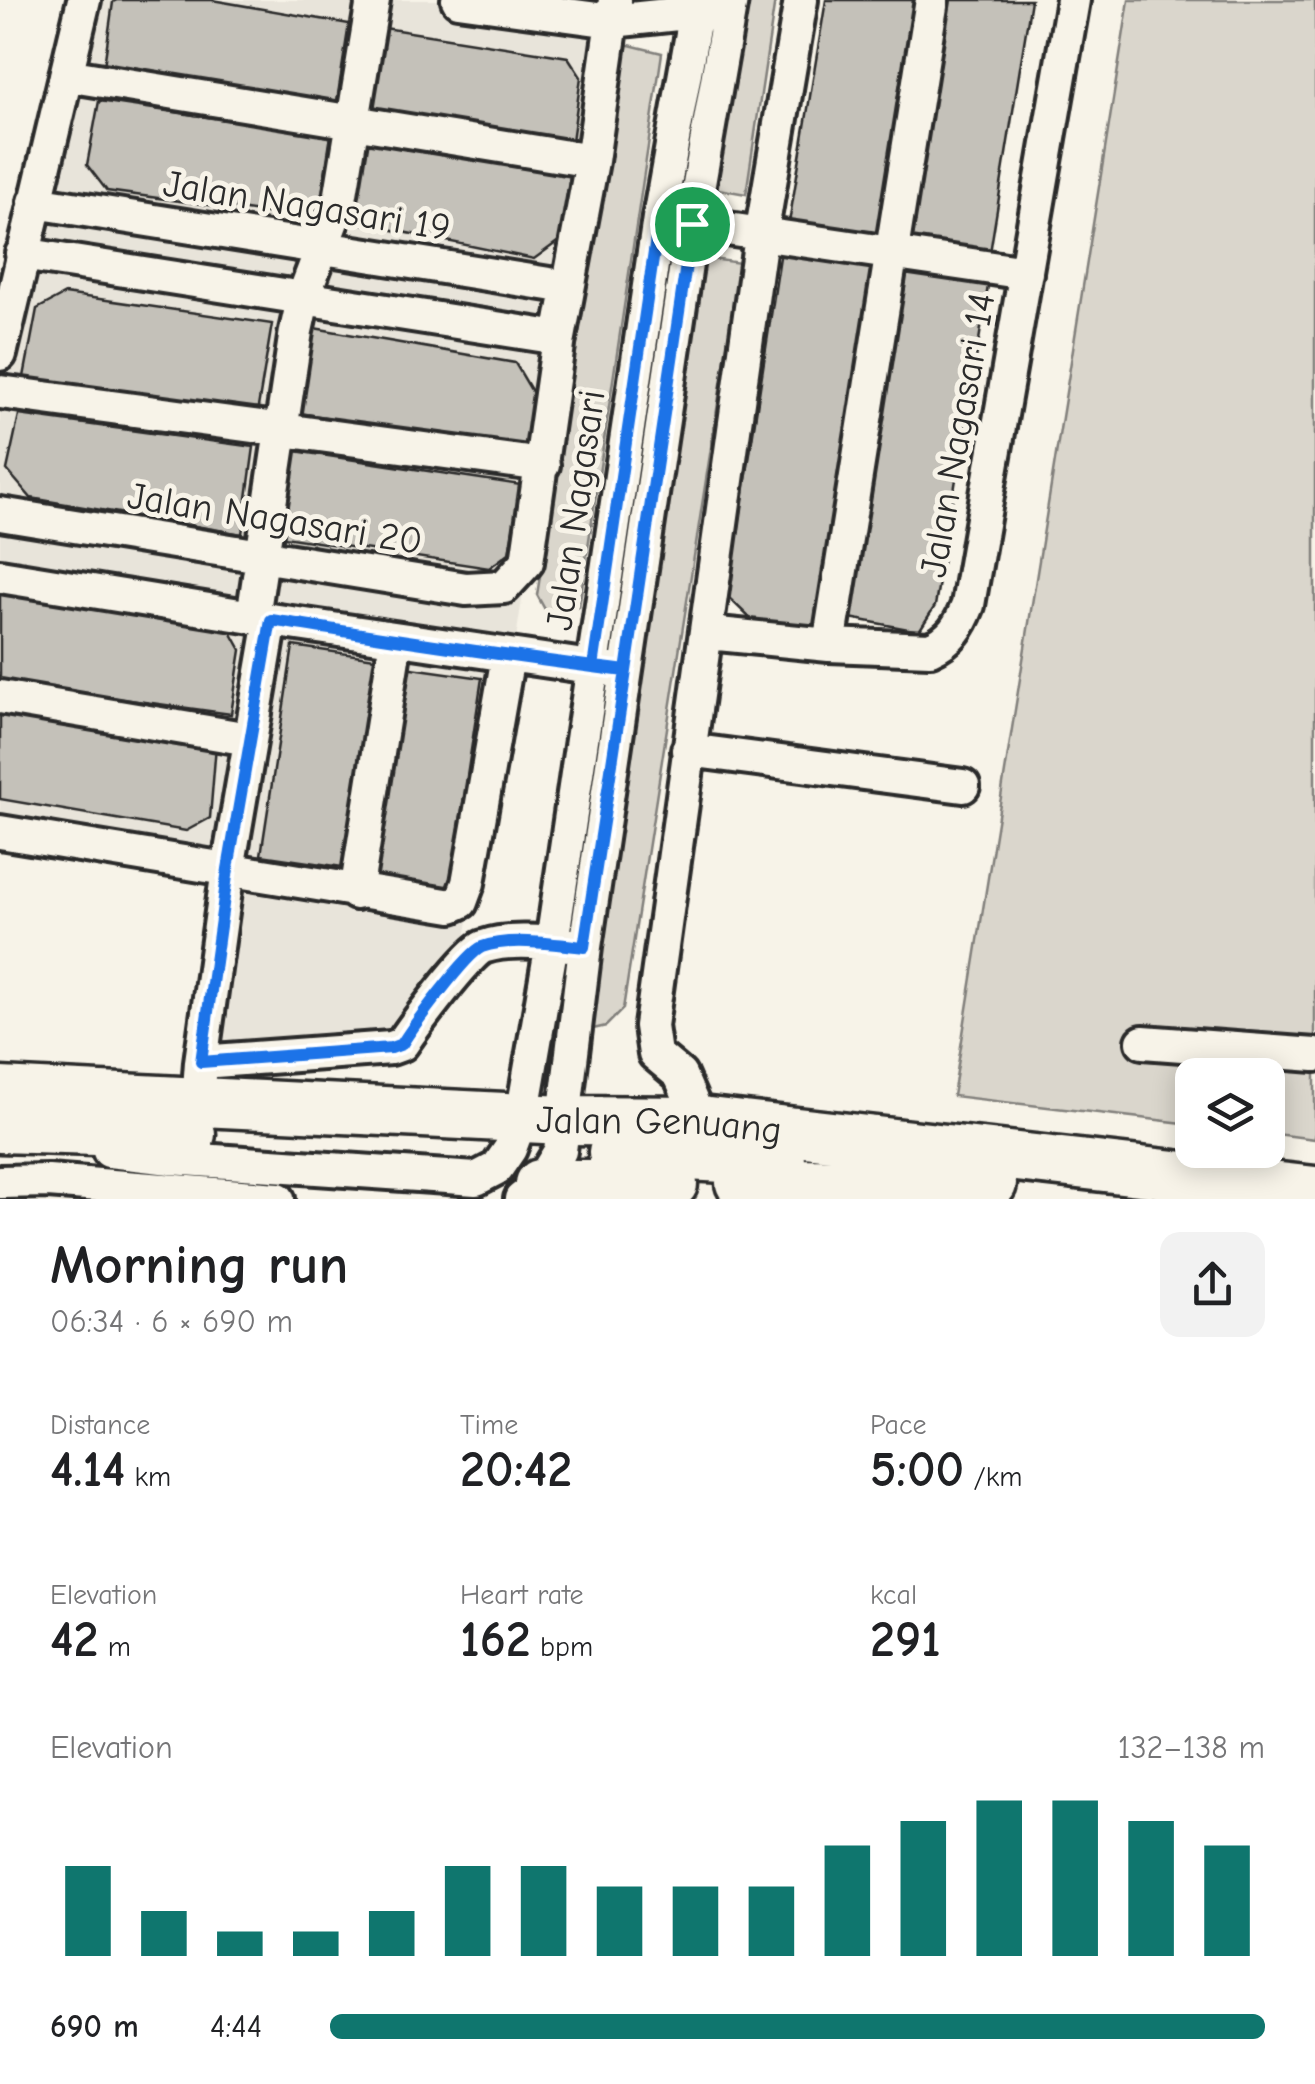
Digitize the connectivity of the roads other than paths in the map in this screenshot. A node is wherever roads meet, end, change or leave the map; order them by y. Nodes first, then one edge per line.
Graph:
1 (84, 0) edge
2 (373, 0) edge
3 (458, 0) edge
4 (662, 0) edge
5 (801, 0) edge
6 (932, 0) edge
7 (1074, 0) edge
8 (713, 7) edge
9 (614, 10) edge
10 (66, 75) junction
11 (353, 122) junction
12 (592, 161) junction
13 (35, 202) junction
14 (659, 218) junction
15 (692, 224) junction
16 (761, 236) junction
17 (322, 248) junction
18 (22, 254) junction
19 (892, 255) junction
20 (1026, 273) junction
21 (568, 287) junction
22 (304, 296) junction
23 (559, 338) junction
24 (0, 354) edge
25 (0, 392) edge
26 (279, 430) junction
27 (542, 465) junction
28 (0, 514) edge
29 (263, 556) junction
30 (0, 576) edge
31 (262, 619) junction
32 (708, 633) junction
33 (396, 639) junction
34 (828, 645) junction
35 (508, 656) junction
36 (593, 667) junction
37 (626, 671) junction
38 (0, 697) edge
39 (249, 739) junction
40 (688, 750) junction
41 (964, 786) dead end
42 (0, 832) edge
43 (228, 869) junction
44 (356, 893) junction
45 (552, 943) junction
46 (584, 947) junction
47 (1143, 1042) dead end
48 (1315, 1056) edge
49 (200, 1082) junction
50 (0, 1092) edge
51 (700, 1122) junction
52 (0, 1128) edge
53 (0, 1145) edge
54 (536, 1153) edge
55 (0, 1182) edge
56 (1315, 1191) edge
57 (278, 1199) edge
58 (1146, 1199) edge

1 - 10 street
2 - 11 street
3 - 9 street
4 - 8 street
5 - 16 street
6 - 19 street
7 - 20 street, Jalan Nagasari 14
8 - 9 street
8 - 14 street, Jalan Nagasari
8 - 15 street, Jalan Nagasari
9 - 12 street
10 - 11 street
10 - 13 street
11 - 12 street
11 - 17 street
12 - 21 street
13 - 17 street, Jalan Nagasari 19
13 - 18 street
14 - 15 street
14 - 36 street, Jalan Nagasari
15 - 16 street
15 - 37 street, Jalan Nagasari
16 - 19 street
16 - 32 street
17 - 21 street, Jalan Nagasari 19
17 - 22 street
18 - 22 street
18 - 24 street
19 - 20 street
19 - 34 street
20 - 34 street, Jalan Nagasari 14
21 - 23 street
22 - 23 street
22 - 26 street
23 - 27 street
25 - 26 street
26 - 27 street
26 - 29 street
27 - 29 street, Jalan Nagasari 20
28 - 29 street, Jalan Nagasari 20
29 - 31 street
30 - 31 street
31 - 33 street
31 - 39 street
32 - 34 street, Jalan Nagasari 14
32 - 40 street
33 - 35 street
33 - 44 street
35 - 36 street
35 - 44 street
36 - 37 street
36 - 45 street, Jalan Nagasari
37 - 46 street, Jalan Nagasari
38 - 39 street
39 - 43 street
40 - 41 street
40 - 51 street
42 - 43 street
43 - 44 street
43 - 49 street
45 - 46 street
45 - 49 street
45 - 54 street, Jalan Nagasari
46 - 54 street, Jalan Nagasari
47 - 48 street
49 - 50 highway, Jalan Genuang
49 - 54 highway, Jalan Genuang
51 - 54 highway, Jalan Genuang
51 - 56 highway, Jalan Genuang
52 - 54 highway, Jalan Genuang
53 - 54 street
54 - 58 highway
55 - 57 street

